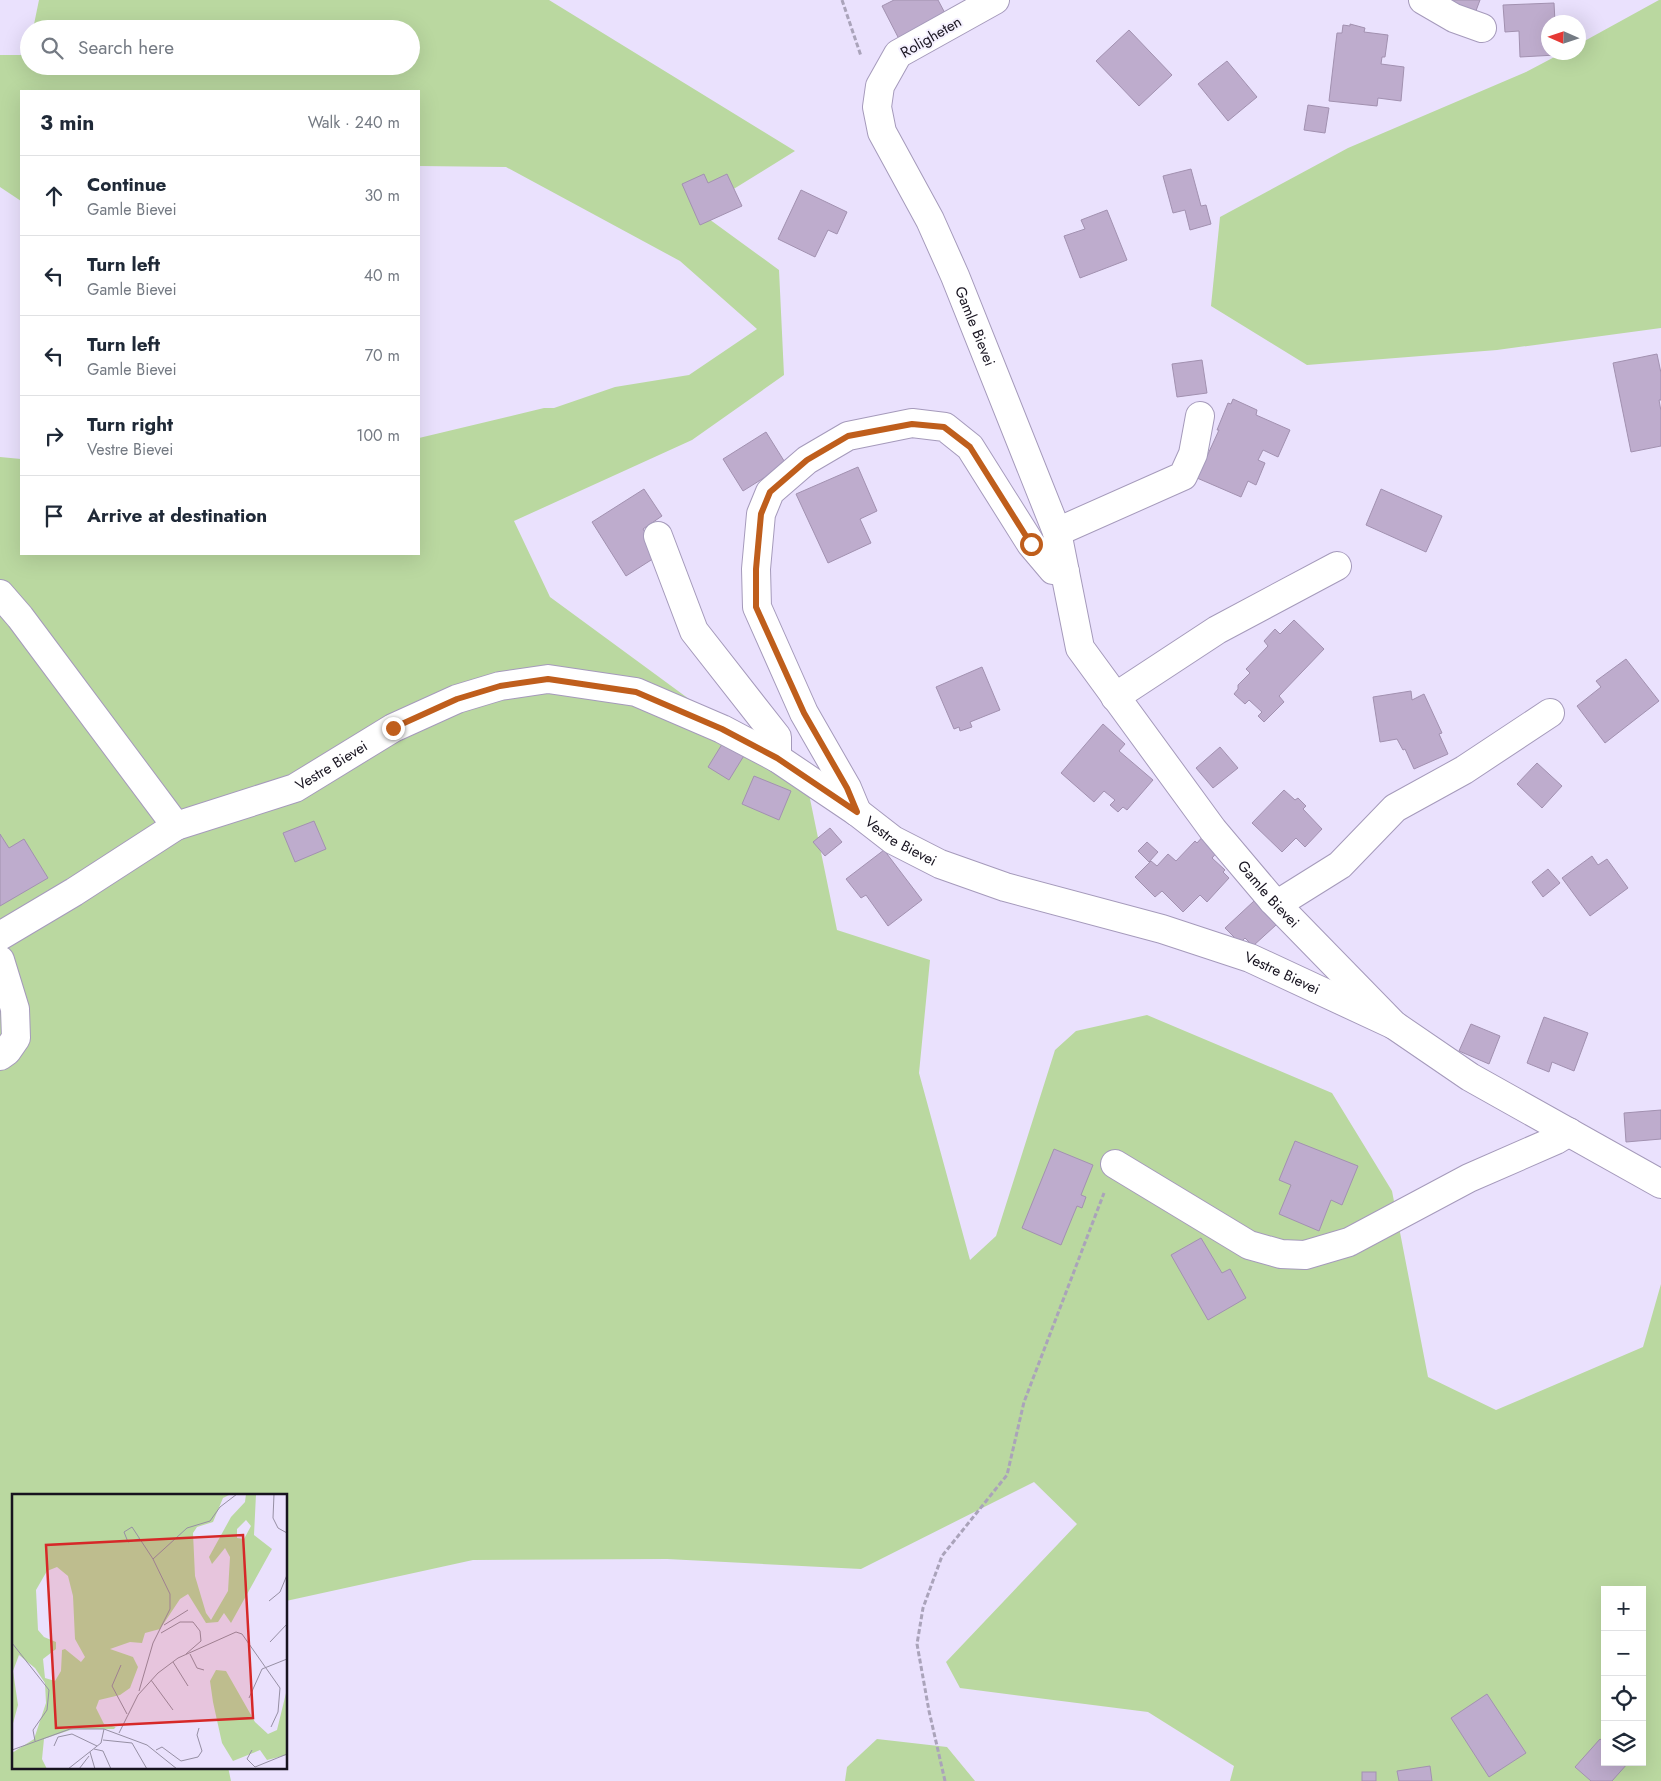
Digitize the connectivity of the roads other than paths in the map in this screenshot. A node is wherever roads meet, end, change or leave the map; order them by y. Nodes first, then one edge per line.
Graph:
1 (995, 0) edge
2 (1423, 0) edge
3 (1482, 28) dead end
4 (880, 86) joint
5 (1200, 416) dead end
6 (1056, 532) junction
7 (658, 536) dead end
8 (1338, 566) dead end
9 (1065, 572) junction
10 (0, 594) edge
11 (1115, 697) junction
12 (1550, 713) dead end
13 (777, 758) junction
14 (857, 812) junction
15 (176, 826) junction
16 (1273, 901) junction
17 (0, 936) edge
18 (0, 960) edge
19 (1394, 1025) junction
20 (0, 1056) edge
21 (1569, 1132) junction
22 (1116, 1164) road end
23 (1661, 1184) edge

1 - 4 street, Roligheten
2 - 3 street
4 - 6 street, Gamle Bievei
5 - 6 street
6 - 9 street, Gamle Bievei
7 - 13 street
8 - 11 street
9 - 11 street, Gamle Bievei
9 - 14 street
10 - 15 street
11 - 16 street, Gamle Bievei
12 - 16 street
13 - 14 street, Vestre Bievei
13 - 15 street, Vestre Bievei
14 - 19 street, Vestre Bievei
15 - 17 street, Vestre Bievei
16 - 19 street, Gamle Bievei
18 - 20 street
19 - 21 street, Gamle Bievei
21 - 22 street
21 - 23 street, Gamle Bievei

